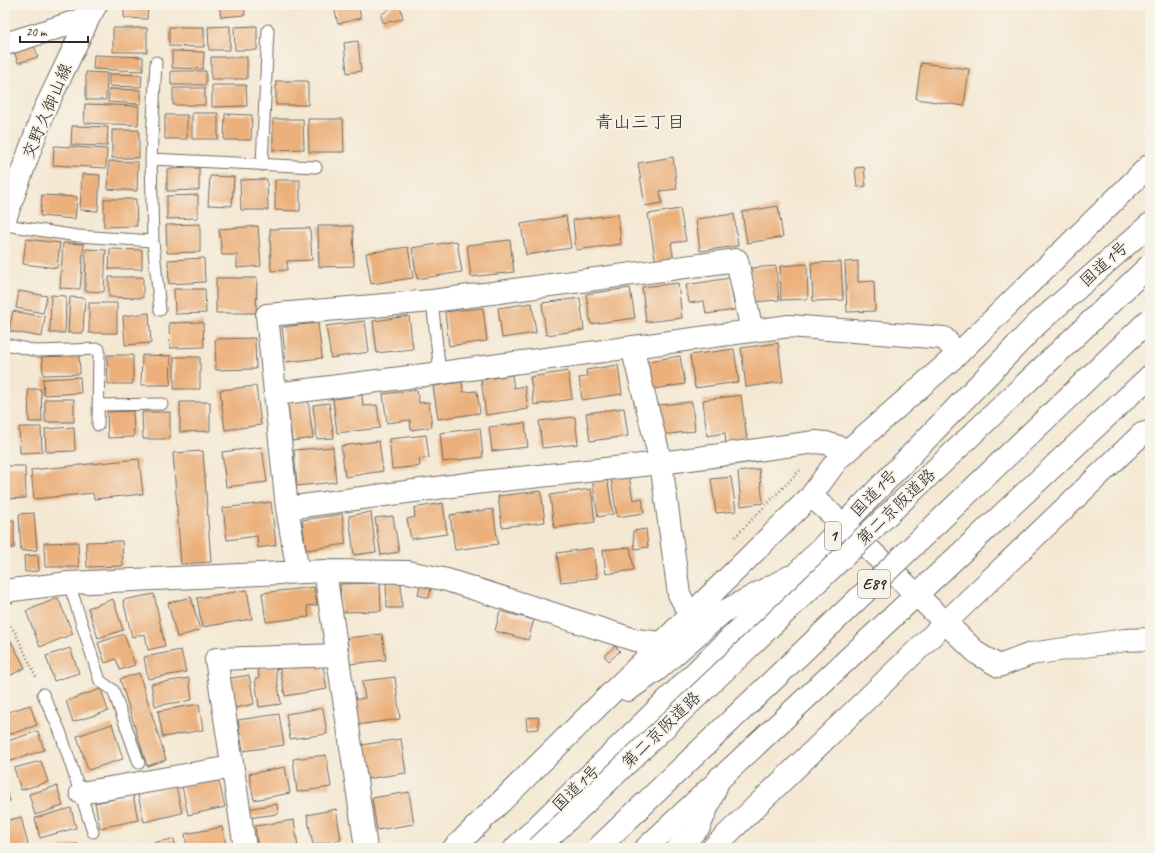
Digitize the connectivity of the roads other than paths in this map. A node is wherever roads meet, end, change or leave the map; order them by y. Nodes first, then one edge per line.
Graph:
1 (92, 11) edge
2 (268, 30) dead end
3 (5, 44) edge
4 (156, 62) dead end
5 (151, 159) junction
6 (262, 164) junction
7 (1150, 165) edge
8 (316, 167) dead end
9 (5, 219) edge
10 (1150, 224) edge
11 (5, 225) edge
12 (153, 241) junction
13 (1150, 265) edge
14 (432, 301) junction
15 (160, 310) dead end
16 (1150, 320) edge
17 (752, 331) junction
18 (5, 344) edge
19 (632, 347) junction
20 (958, 354) junction
21 (440, 373) junction
22 (1150, 376) edge
23 (276, 394) junction
24 (162, 404) dead end
25 (98, 405) junction
26 (98, 425) dead end
27 (1150, 432) edge
28 (848, 450) junction
29 (661, 463) junction
30 (811, 496) junction
31 (287, 508) junction
32 (844, 525) junction
33 (325, 571) junction
34 (298, 572) junction
35 (798, 572) junction
36 (69, 583) junction
37 (5, 593) edge
38 (917, 594) junction
39 (690, 615) junction
40 (945, 623) junction
41 (1150, 639) edge
42 (662, 643) junction
43 (338, 655) junction
44 (44, 694) road end
45 (581, 723) junction
46 (139, 763) dead end
47 (232, 767) junction
48 (720, 777) junction
49 (81, 793) junction
50 (94, 832) dead end
51 (245, 848) edge
52 (366, 848) edge
53 (454, 848) edge
54 (515, 848) edge
55 (538, 848) edge
56 (598, 848) edge
57 (646, 848) edge
58 (678, 848) edge
59 (713, 848) edge

1 - 3 main road
1 - 9 main road, 交野久御山線
2 - 6 lane
4 - 5 lane
5 - 6 lane
5 - 12 lane
6 - 8 lane
7 - 20 main road
10 - 32 main road, 国道1号 / 1
11 - 12 lane
12 - 15 lane
13 - 55 main road, 第二京阪道路 / E89, bridge
14 - 17 main road
14 - 21 lane
14 - 23 main road
16 - 56 main road, E89, bridge
17 - 19 main road
17 - 20 main road
18 - 25 lane
19 - 21 main road
19 - 29 main road
20 - 28 main road
21 - 23 main road
22 - 38 main road
23 - 31 main road
24 - 25 lane
25 - 26 lane
27 - 40 main road
28 - 29 main road
28 - 30 main road
29 - 31 main road
29 - 39 main road
30 - 32 main road
30 - 39 main road
31 - 34 main road
32 - 35 main road, 国道1号 / 1
32 - 38 main road
33 - 34 main road
33 - 42 main road
33 - 43 main road
34 - 36 main road
35 - 45 main road
35 - 54 main road, 国道1号 / 1
36 - 37 main road
36 - 46 lane
38 - 40 main road
38 - 48 main road
39 - 42 main road
40 - 41 main road
40 - 59 main road
42 - 45 main road
43 - 47 main road
43 - 52 main road
44 - 49 lane
45 - 53 main road
47 - 49 main road
47 - 51 main road
48 - 57 main road
48 - 58 main road
49 - 50 lane

